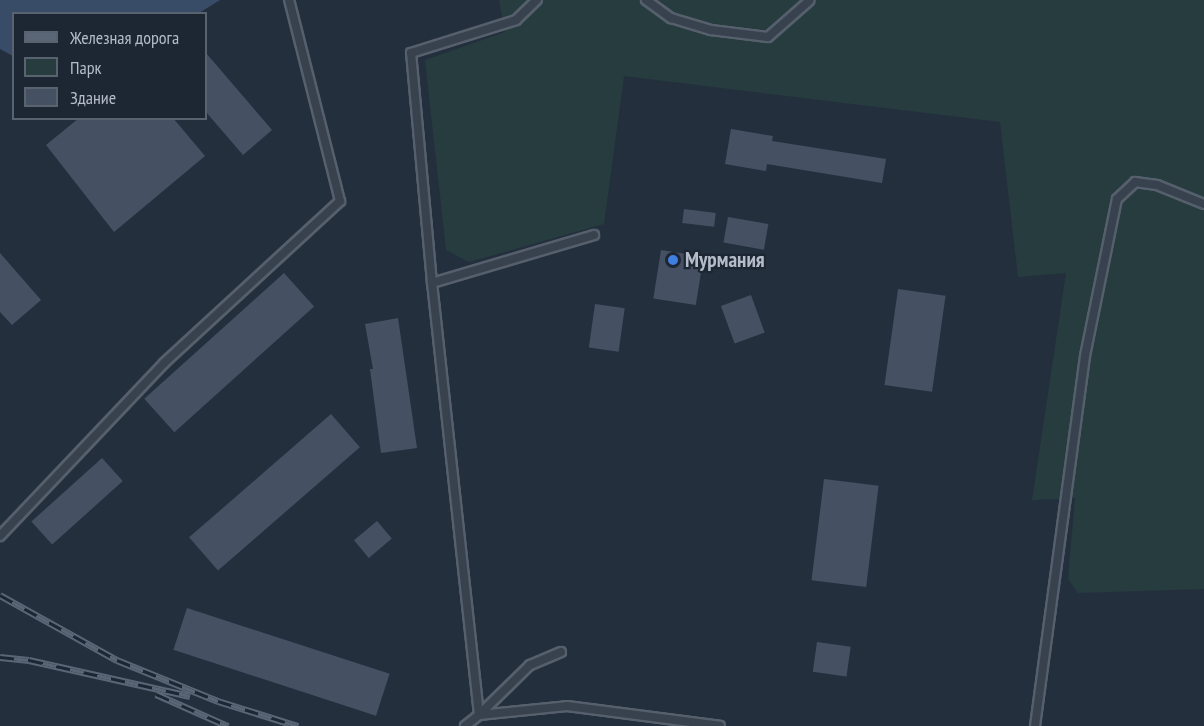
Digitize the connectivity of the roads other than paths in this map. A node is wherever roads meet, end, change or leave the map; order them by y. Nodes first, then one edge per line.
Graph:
1 (289, 0) edge
2 (537, 0) edge
3 (646, 0) edge
4 (809, 1) edge
5 (1204, 204) edge
6 (594, 235) dead end
7 (432, 284) junction
8 (0, 536) edge
9 (561, 652) dead end
10 (479, 715) junction
11 (465, 726) edge
12 (720, 726) edge
13 (1035, 726) edge

1 - 8 lane
2 - 7 lane
3 - 4 lane
5 - 13 lane
6 - 7 lane
7 - 10 lane
9 - 10 lane
10 - 11 lane
10 - 12 lane

